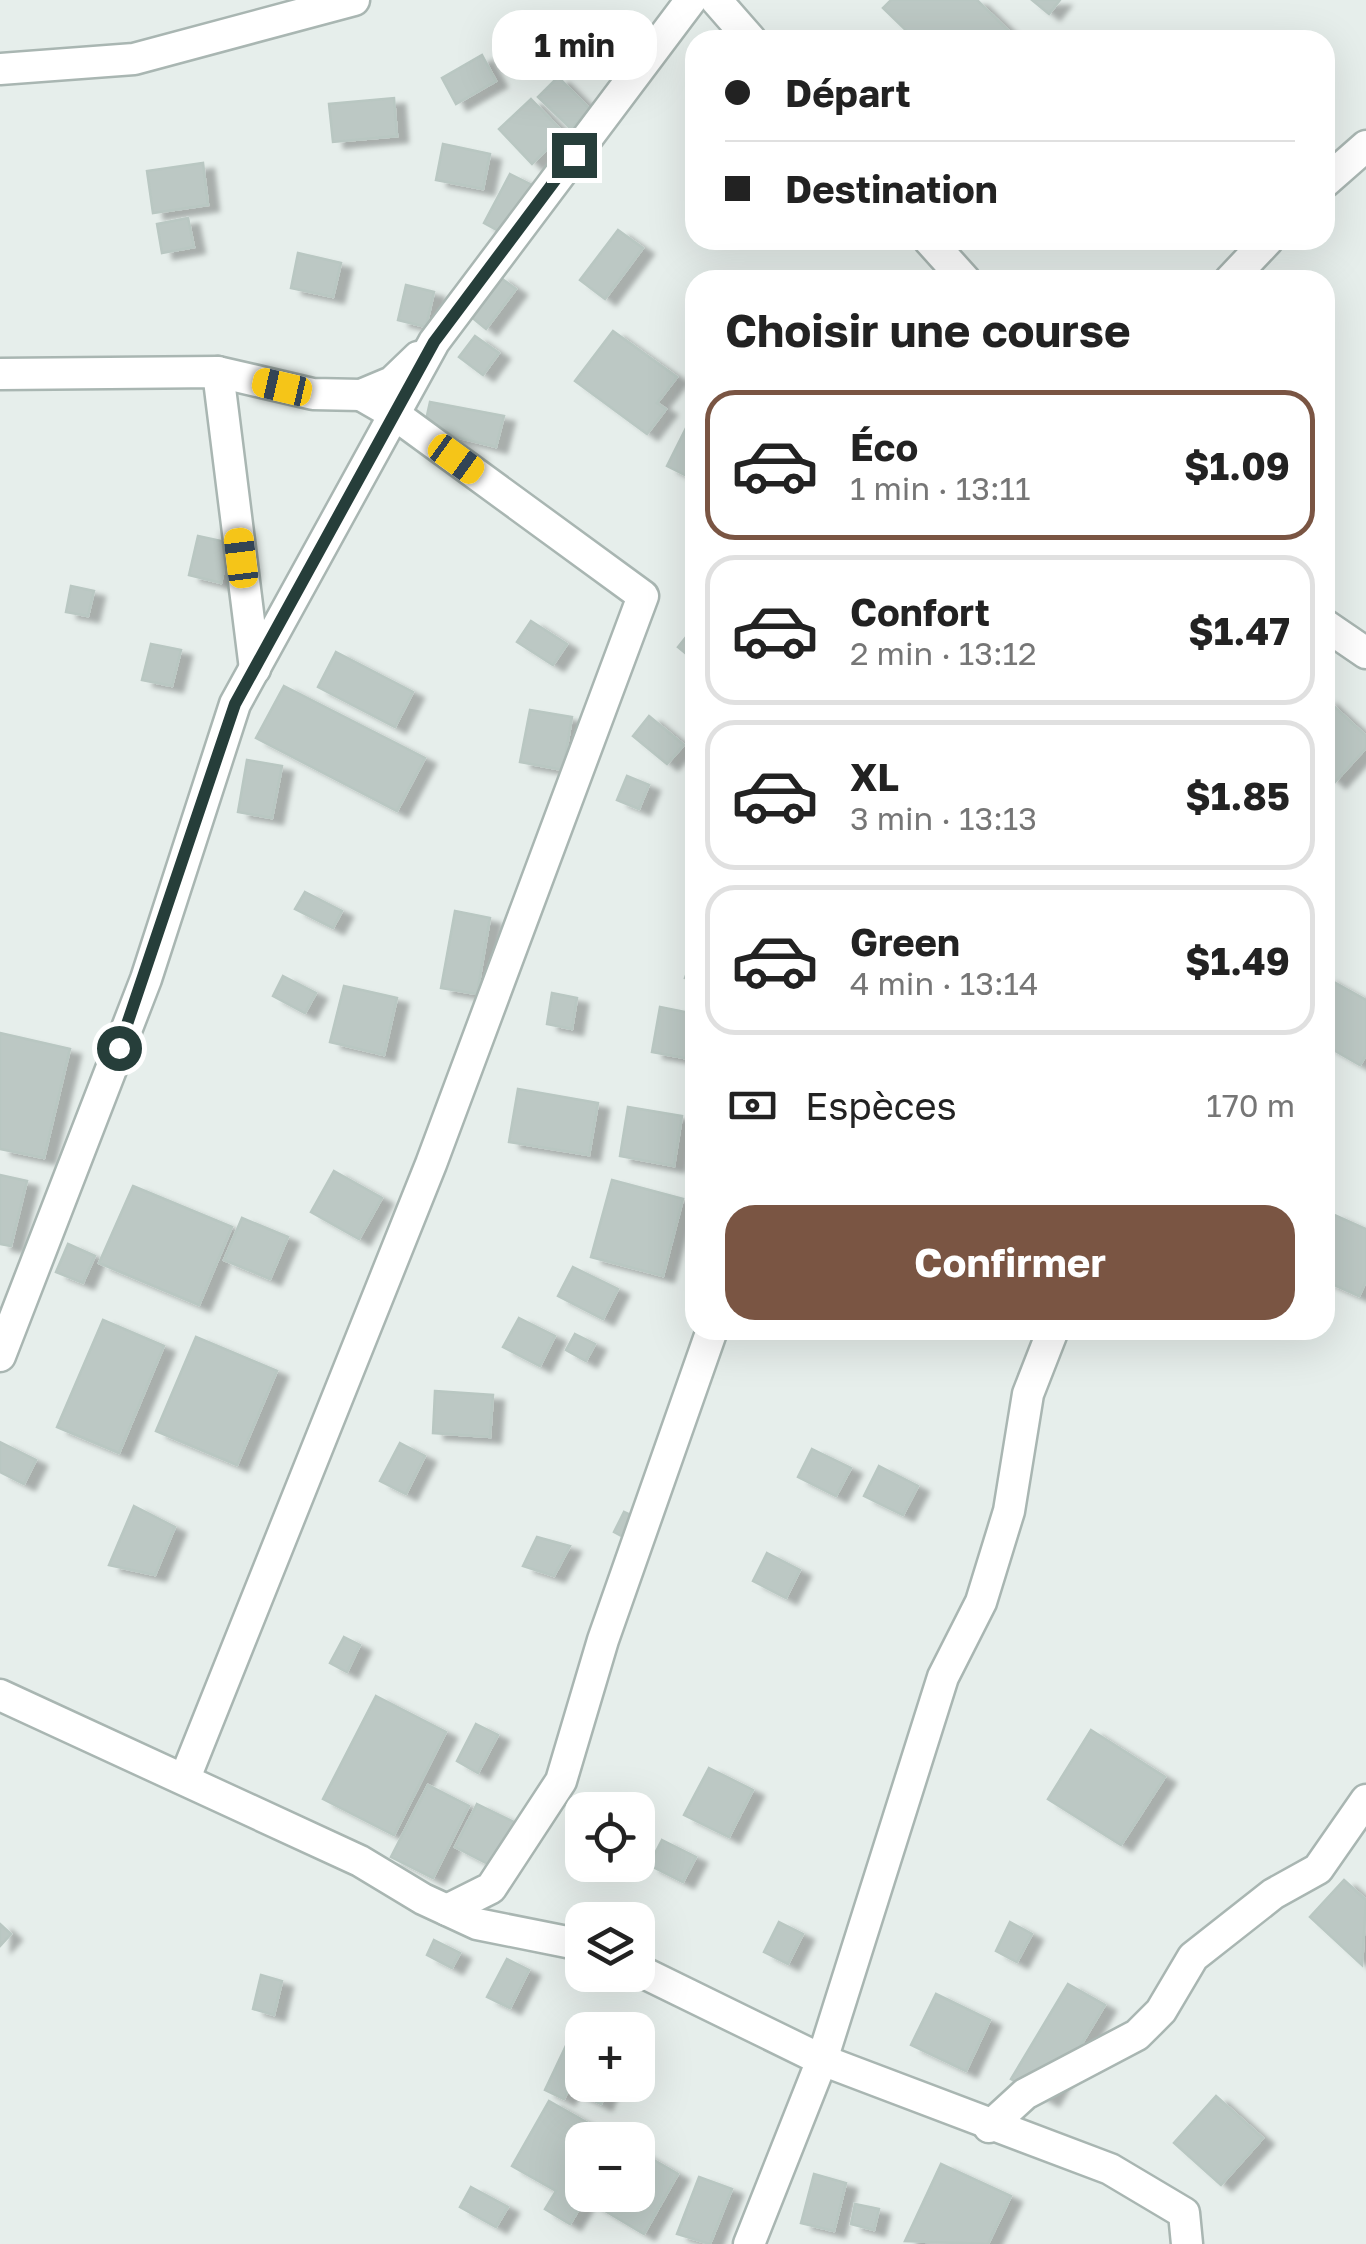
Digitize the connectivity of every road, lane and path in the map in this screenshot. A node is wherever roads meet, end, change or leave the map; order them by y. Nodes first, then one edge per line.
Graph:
1 (354, 0) edge
2 (691, 0) edge
3 (716, 0) edge
4 (742, 30) edge
5 (0, 69) edge
6 (1366, 146) edge
7 (1335, 173) edge
8 (938, 250) edge
9 (1258, 250) edge
10 (956, 270) edge
11 (1240, 270) edge
12 (434, 342) junction
13 (218, 372) junction
14 (0, 374) edge
15 (361, 395) junction
16 (394, 414) junction
17 (1335, 632) edge
18 (1366, 653) edge
19 (255, 669) junction
20 (708, 1340) edge
21 (1049, 1340) edge
22 (0, 1356) edge
23 (0, 1695) edge
24 (185, 1778) junction
25 (1366, 1800) edge
26 (447, 1910) junction
27 (565, 1941) edge
28 (655, 1978) edge
29 (822, 2060) junction
30 (989, 2127) junction
31 (749, 2244) edge
32 (1187, 2244) edge

1 - 5 street
2 - 12 street
3 - 4 street
6 - 7 street
8 - 10 street
9 - 11 street
12 - 15 street
12 - 16 street
13 - 14 street
13 - 15 street
13 - 19 street
15 - 16 street
16 - 19 street
16 - 24 street
17 - 18 street
19 - 22 street
20 - 26 street
21 - 29 street
23 - 24 street
24 - 26 street
25 - 30 street
26 - 27 street
28 - 29 street
29 - 30 street
29 - 31 street
30 - 32 street

